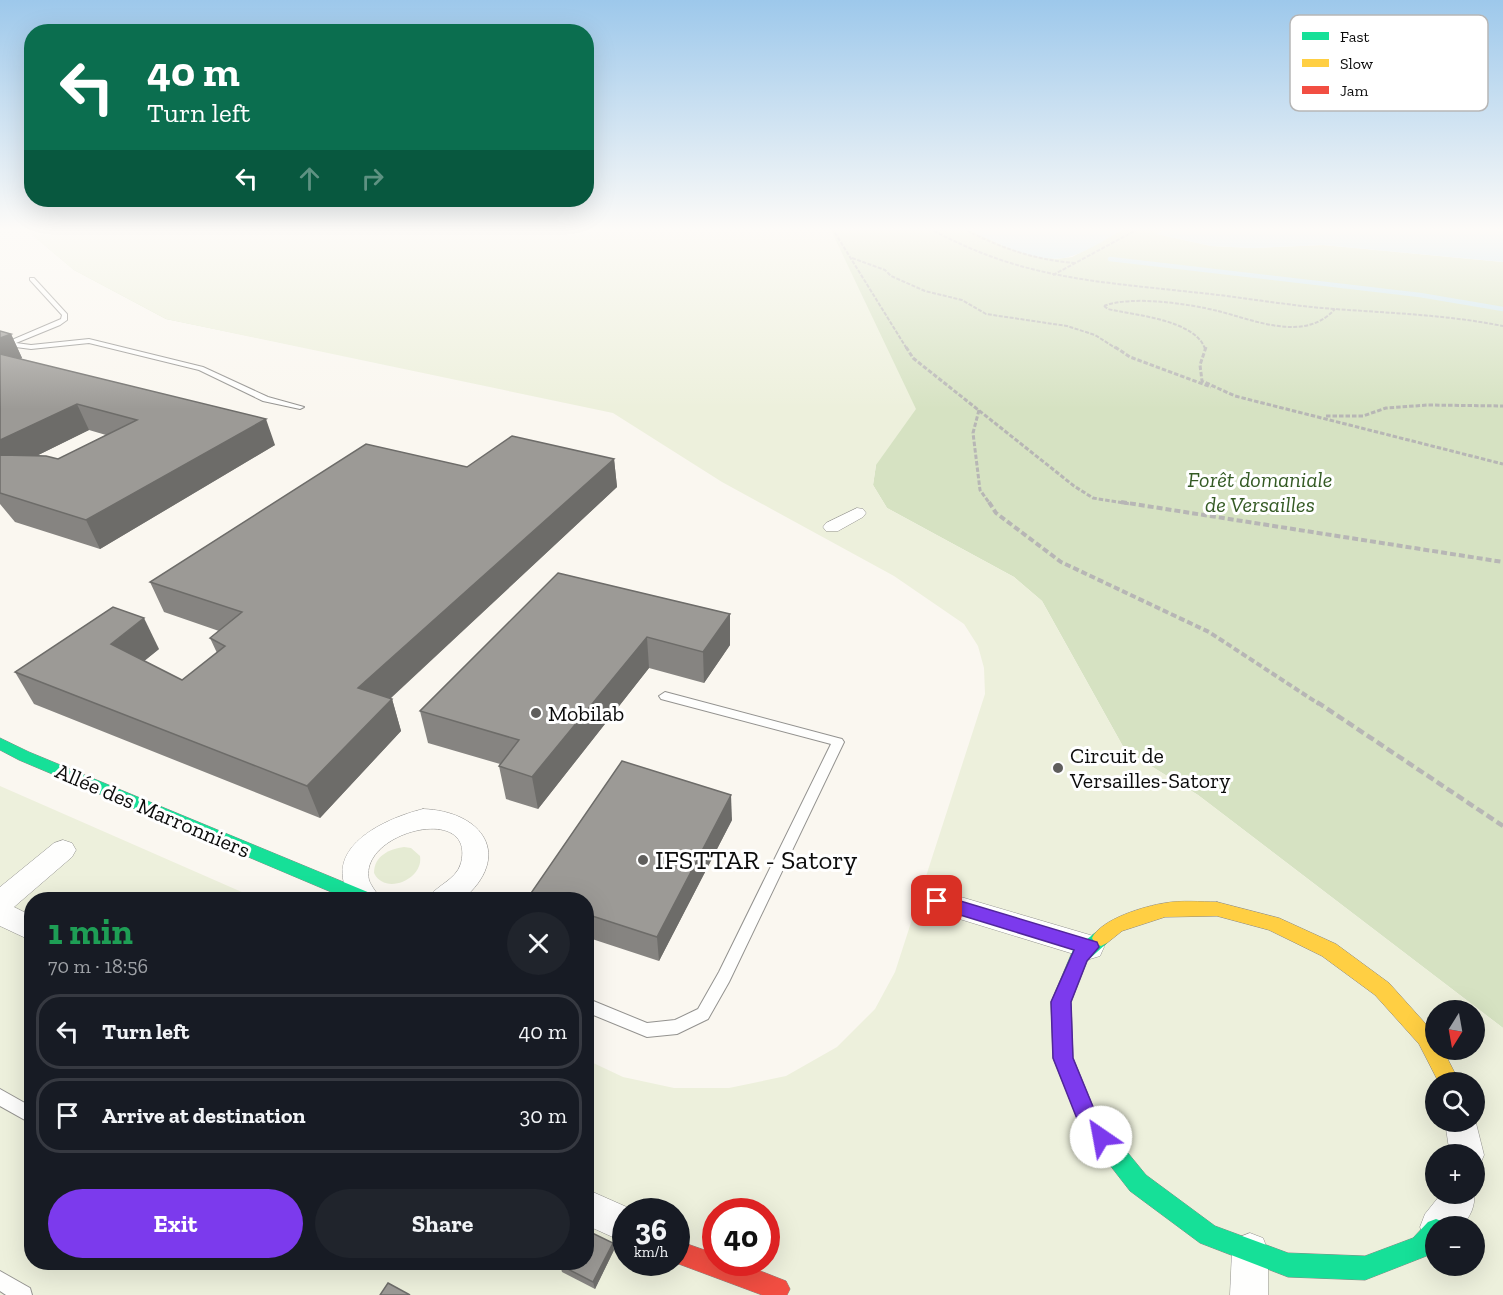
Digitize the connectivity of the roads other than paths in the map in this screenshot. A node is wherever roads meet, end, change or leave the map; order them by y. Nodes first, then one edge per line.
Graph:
1 (41, 288) edge
2 (4, 346) edge
3 (300, 407) dead end
4 (857, 513) dead end
5 (832, 527) dead end
6 (665, 696) dead end
7 (0, 743) edge
8 (63, 850) dead end
9 (358, 860) junction
10 (307, 875) junction
11 (349, 892) edge
12 (361, 892) edge
13 (453, 892) edge
14 (937, 901) dead end
15 (0, 903) edge
16 (0, 913) edge
17 (24, 925) edge
18 (1090, 947) junction
19 (594, 1008) edge
20 (1444, 1072) edge
21 (0, 1097) edge
22 (24, 1111) edge
23 (1456, 1204) edge
24 (594, 1210) edge
25 (1447, 1216) edge
26 (612, 1218) edge
27 (1425, 1242) edge
28 (1250, 1251) junction
29 (690, 1256) edge
30 (0, 1280) edge
31 (778, 1289) dead end
32 (23, 1295) edge
33 (1249, 1295) edge

1 - 2 lane
2 - 3 lane
4 - 5 street
6 - 19 lane
7 - 10 street, Allée des Marronniers
8 - 15 street
9 - 10 street, Allée des Marronniers
9 - 12 street, Allée des Marronniers
9 - 13 street, Allée des Marronniers
10 - 11 street, Allée des Marronniers
14 - 18 street
16 - 17 street
18 - 20 street
18 - 28 street
21 - 22 lane
23 - 25 street
24 - 26 street
27 - 28 street
28 - 33 street
29 - 31 street
30 - 32 lane

